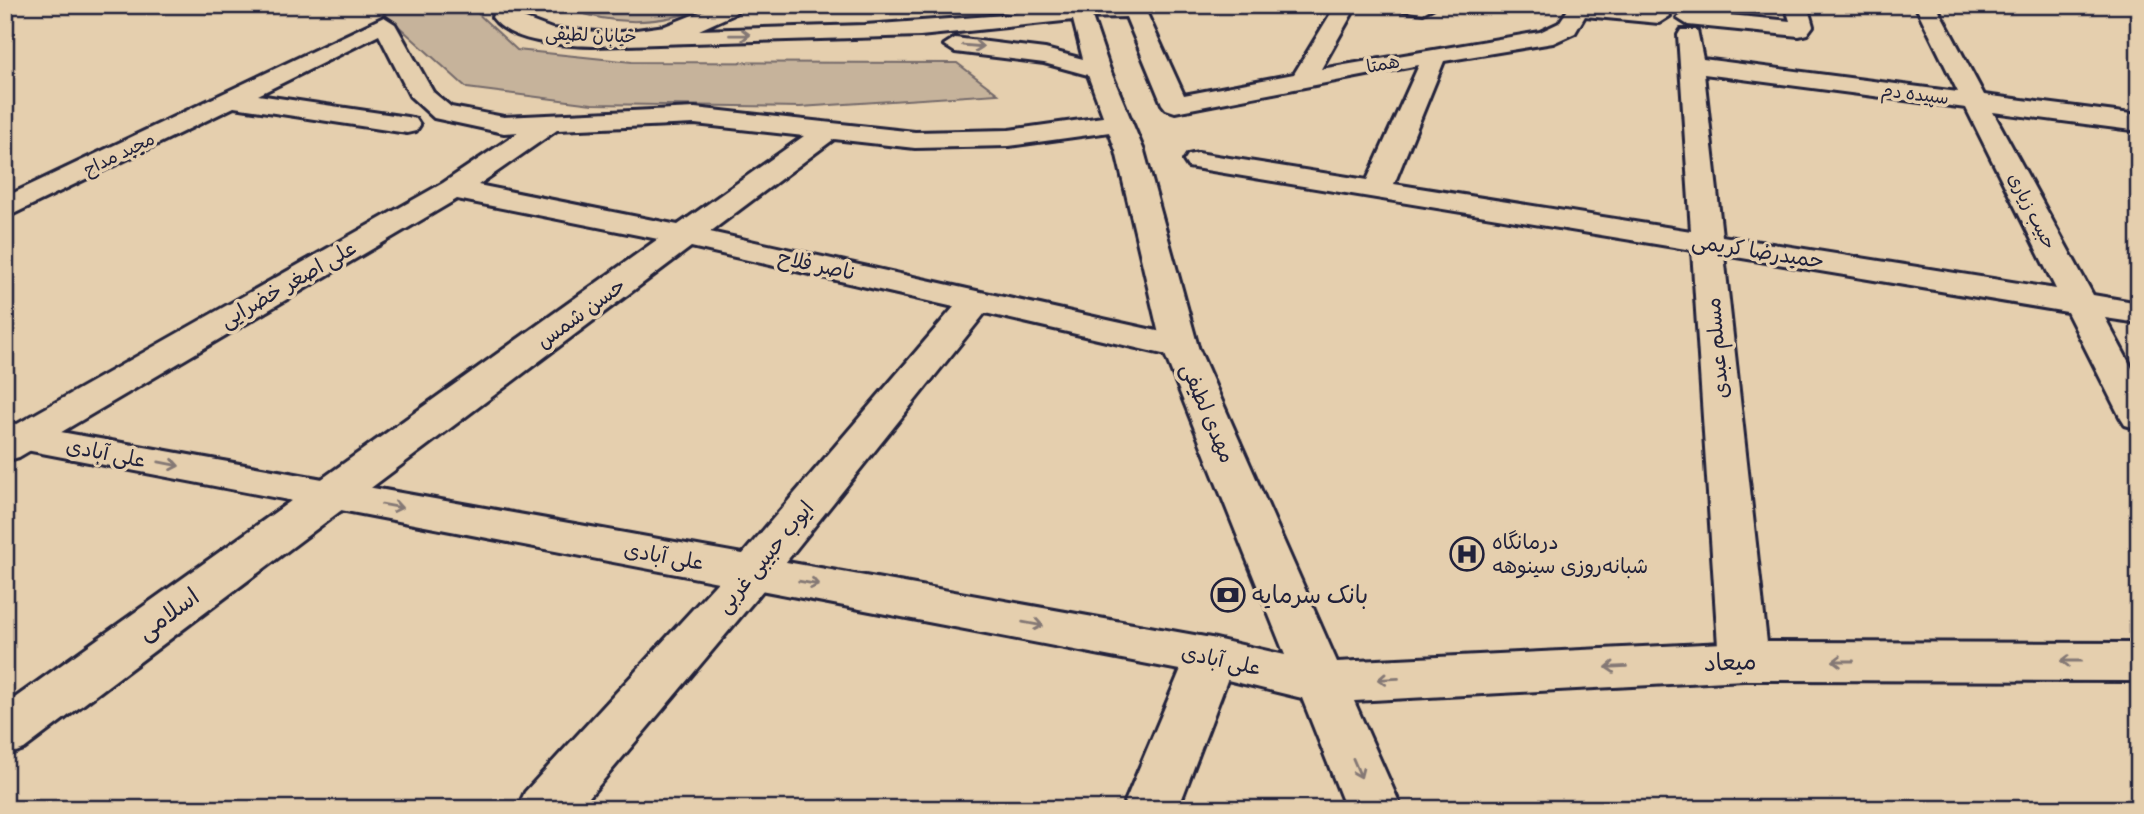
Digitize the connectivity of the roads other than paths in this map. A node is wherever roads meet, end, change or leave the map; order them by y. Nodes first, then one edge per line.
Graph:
1 (511, 5) edge
2 (735, 5) edge
3 (990, 5) edge
4 (1347, 5) edge
5 (1796, 5) edge
6 (1925, 5) edge
7 (1080, 8) edge
8 (1133, 8) edge
9 (1575, 14) edge
10 (1659, 16) dead end
11 (1515, 21) dead end
12 (831, 34) junction
13 (647, 37) junction
14 (1690, 39) junction
15 (1435, 55) junction
16 (1098, 70) junction
17 (1303, 79) junction
18 (232, 99) junction
19 (1975, 102) junction
20 (1117, 123) junction
21 (2139, 123) edge
22 (407, 125) dead end
23 (548, 125) junction
24 (830, 130) junction
25 (1198, 160) dead end
26 (453, 189) junction
27 (1377, 189) junction
28 (5, 209) edge
29 (687, 236) junction
30 (1707, 243) junction
31 (978, 300) junction
32 (2080, 303) junction
33 (2139, 313) edge
34 (1180, 347) junction
35 (2139, 416) edge
36 (12, 440) edge
37 (331, 494) junction
38 (753, 572) junction
39 (1211, 657) junction
40 (1744, 661) junction
41 (2139, 662) edge
42 (1322, 682) junction
43 (5, 734) edge
44 (545, 809) edge
45 (1150, 809) edge
46 (1374, 809) edge

1 - 13 street, خیابان لطیفی
2 - 13 street, خیابان لطیفی
3 - 7 street
4 - 17 street
5 - 14 street
6 - 19 street, حبیب زیاری
7 - 8 street
7 - 12 street
7 - 16 street, مهدی لطیفی
8 - 17 street, همتا
9 - 10 street
9 - 11 street
9 - 15 street, همتا
13 -> 12 street
12 -> 16 street
14 - 19 street, سپیده دم
14 - 30 street, مسلم عبدی
15 - 17 street, همتا
15 - 27 street
16 - 20 street, مهدی لطیفی
18 - 22 street
18 - 23 street, مجید مداح
18 - 28 street, مجید مداح
19 - 21 street, سپیده دم
19 - 32 street, حبیب زیاری
20 - 24 street
20 - 34 street, مهدی لطیفی
23 - 24 street
23 - 26 street, علی اصغر خضرایی
24 - 29 street, حسن شمس
25 - 27 street, حمیدرضا کریمی
26 - 29 street, ناصر فلاح
26 - 36 street, علی اصغر خضرایی
27 - 30 street, حمیدرضا کریمی
29 - 31 street, ناصر فلاح
29 - 37 street, حسن شمس
30 - 32 street, حمیدرضا کریمی
30 - 40 street, مسلم عبدی
31 - 34 street, ناصر فلاح
31 - 38 street, ایوب حبیبی غربی
32 - 33 street, حمیدرضا کریمی
32 - 35 street, حبیب زیاری
34 - 42 street, مهدی لطیفی
36 -> 37 street, علی آبادی
37 -> 38 street, علی آبادی
37 - 43 street, اسلامی
38 -> 39 street, علی آبادی
38 - 44 street, ایوب حبیبی غربی
39 - 42 street, علی آبادی
39 - 45 street
41 -> 40 street, میعاد
40 -> 42 street, میعاد
42 -> 46 street, مهدی لطیفی

